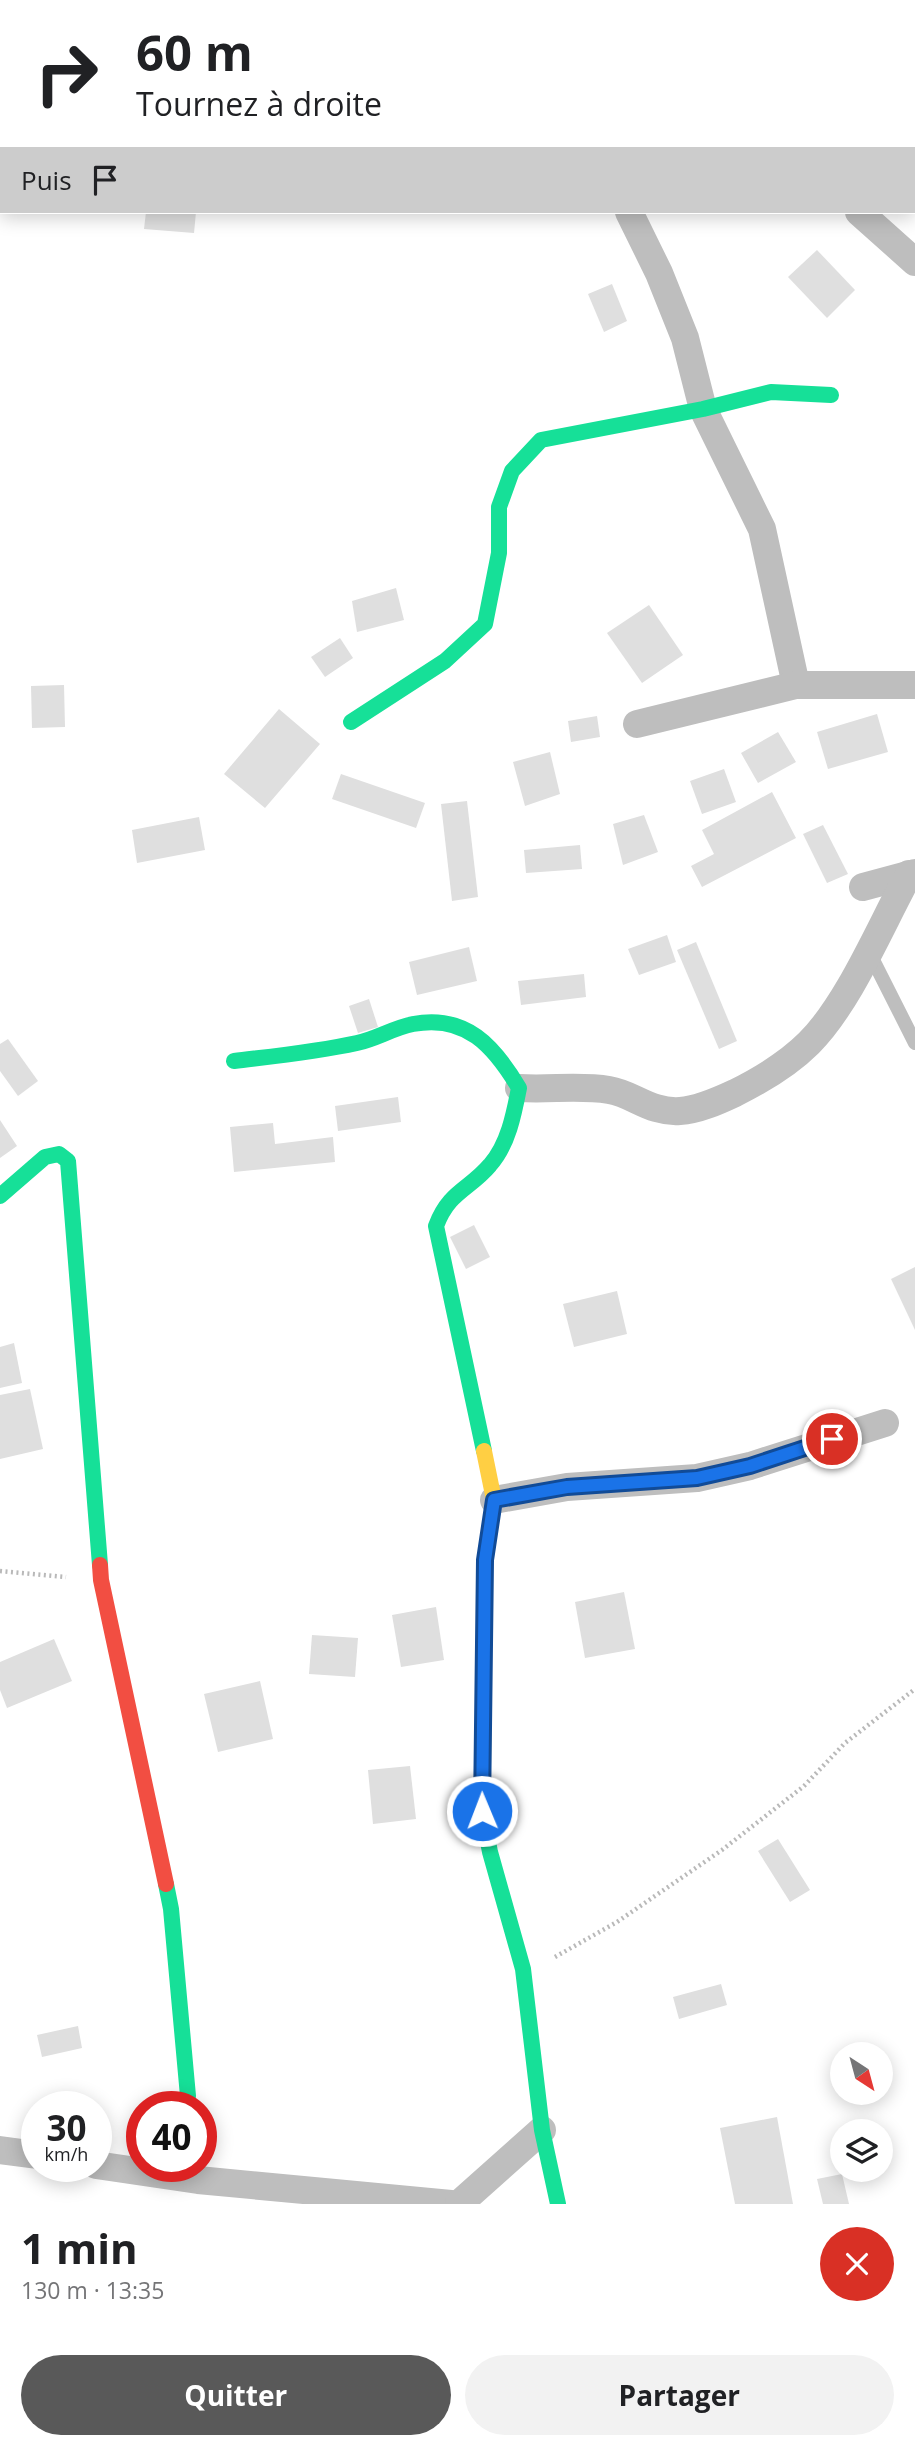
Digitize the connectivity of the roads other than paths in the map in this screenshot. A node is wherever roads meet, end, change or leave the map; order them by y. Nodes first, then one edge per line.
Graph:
1 (630, 214) edge
2 (861, 214) edge
3 (915, 262) edge
4 (831, 395) dead end
5 (703, 409) junction
6 (796, 685) junction
7 (915, 685) edge
8 (351, 722) dead end
9 (637, 724) dead end
10 (912, 874) edge
11 (863, 887) dead end
12 (868, 950) junction
13 (915, 1042) edge
14 (234, 1060) dead end
15 (519, 1088) junction
16 (0, 1196) edge
17 (885, 1423) dead end
18 (494, 1500) junction
19 (188, 2091) edge
20 (542, 2130) junction
21 (0, 2150) edge
22 (21, 2153) edge
23 (182, 2182) edge
24 (202, 2192) edge
25 (451, 2204) edge
26 (459, 2204) edge
27 (558, 2204) edge

1 - 5 street
2 - 3 street
4 - 5 street
5 - 6 street
5 - 8 street
6 - 7 street
6 - 9 street
10 - 11 street
10 - 12 street
12 - 13 lane
12 - 15 street
14 - 15 street
15 - 18 street
16 - 19 street
17 - 18 street
18 - 20 street
20 - 26 street
20 - 27 street
21 - 22 street
23 - 24 street
24 - 25 street

